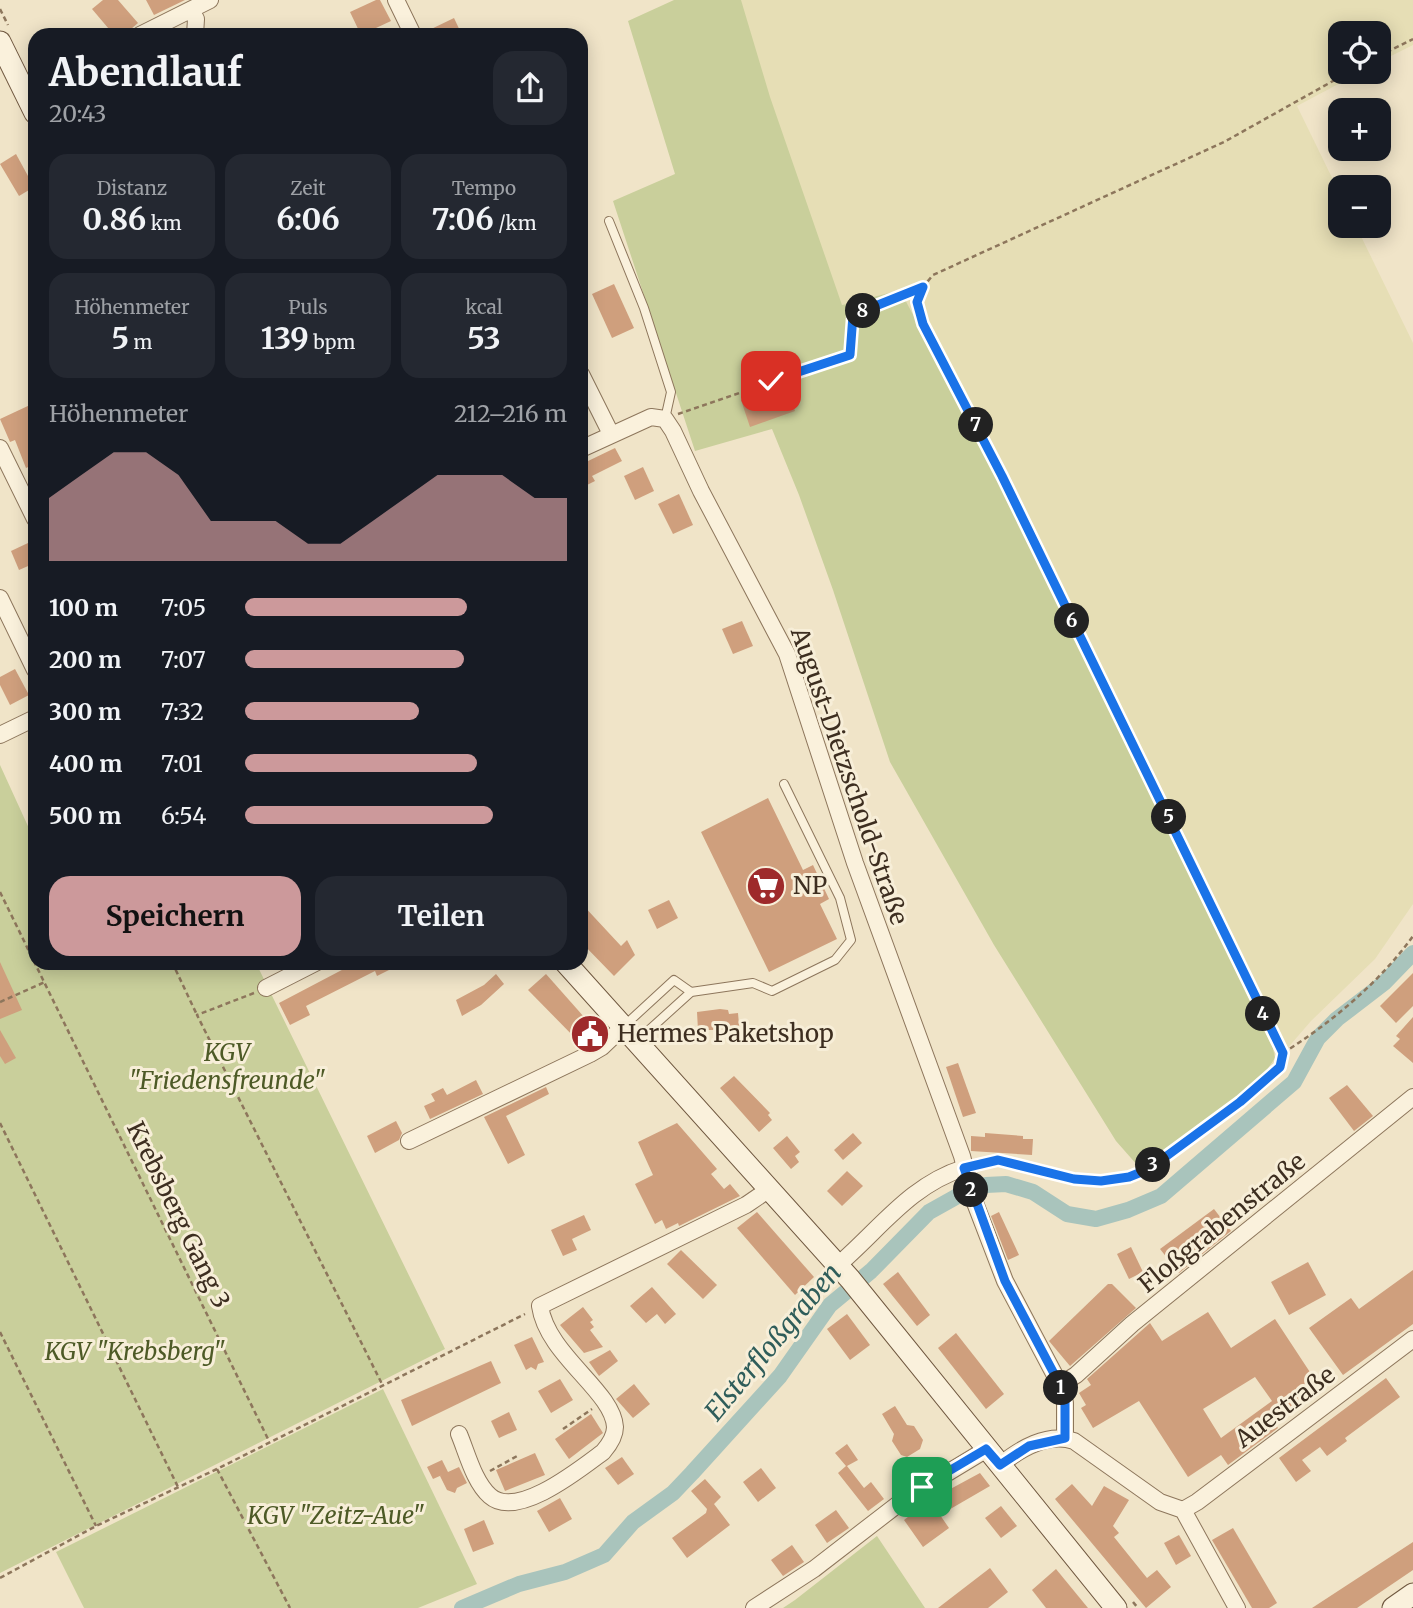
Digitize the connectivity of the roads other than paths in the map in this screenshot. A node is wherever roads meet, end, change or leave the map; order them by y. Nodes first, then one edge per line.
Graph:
1 (211, 0) edge
2 (396, 0) edge
3 (191, 10) junction
4 (154, 28) edge
5 (195, 28) edge
6 (410, 28) edge
7 (0, 42) edge
8 (28, 99) edge
9 (609, 221) dead end
10 (588, 388) edge
11 (664, 419) junction
12 (611, 434) junction
13 (588, 446) edge
14 (0, 448) edge
15 (28, 505) edge
16 (0, 598) edge
17 (28, 656) edge
18 (28, 721) edge
19 (0, 735) edge
20 (784, 783) dead end
21 (301, 970) edge
22 (572, 970) edge
23 (266, 988) road end
24 (691, 992) junction
25 (631, 1033) junction
26 (1413, 1097) edge
27 (409, 1141) dead end
28 (968, 1182) junction
29 (768, 1190) junction
30 (849, 1278) junction
31 (1413, 1339) edge
32 (1060, 1385) junction
33 (459, 1434) dead end
34 (1065, 1438) junction
35 (993, 1457) junction
36 (1183, 1510) junction
37 (1413, 1594) edge
38 (754, 1608) edge
39 (1116, 1608) edge
40 (1237, 1608) edge
41 (1393, 1608) edge

1 - 3 street
2 - 6 street
3 - 4 street
3 - 5 street
7 - 8 street
9 - 11 lane
10 - 12 street
11 - 12 street
11 - 28 street, August-Dietzschold-Straße
12 - 13 street
14 - 15 street
16 - 17 street
18 - 19 street
20 - 24 lane
21 - 23 street
22 - 25 street
24 - 25 lane
24 - 25 lane
25 - 27 street
25 - 29 street
26 - 32 street, Floßgrabenstraße
28 - 30 street
28 - 32 street, August-Dietzschold-Straße
29 - 30 street
29 - 33 street
30 - 35 street
31 - 36 street, Auestraße
32 - 34 street, August-Dietzschold-Straße
34 - 35 street
34 - 36 street
35 - 38 street
35 - 39 street
36 - 40 street
37 - 41 street

